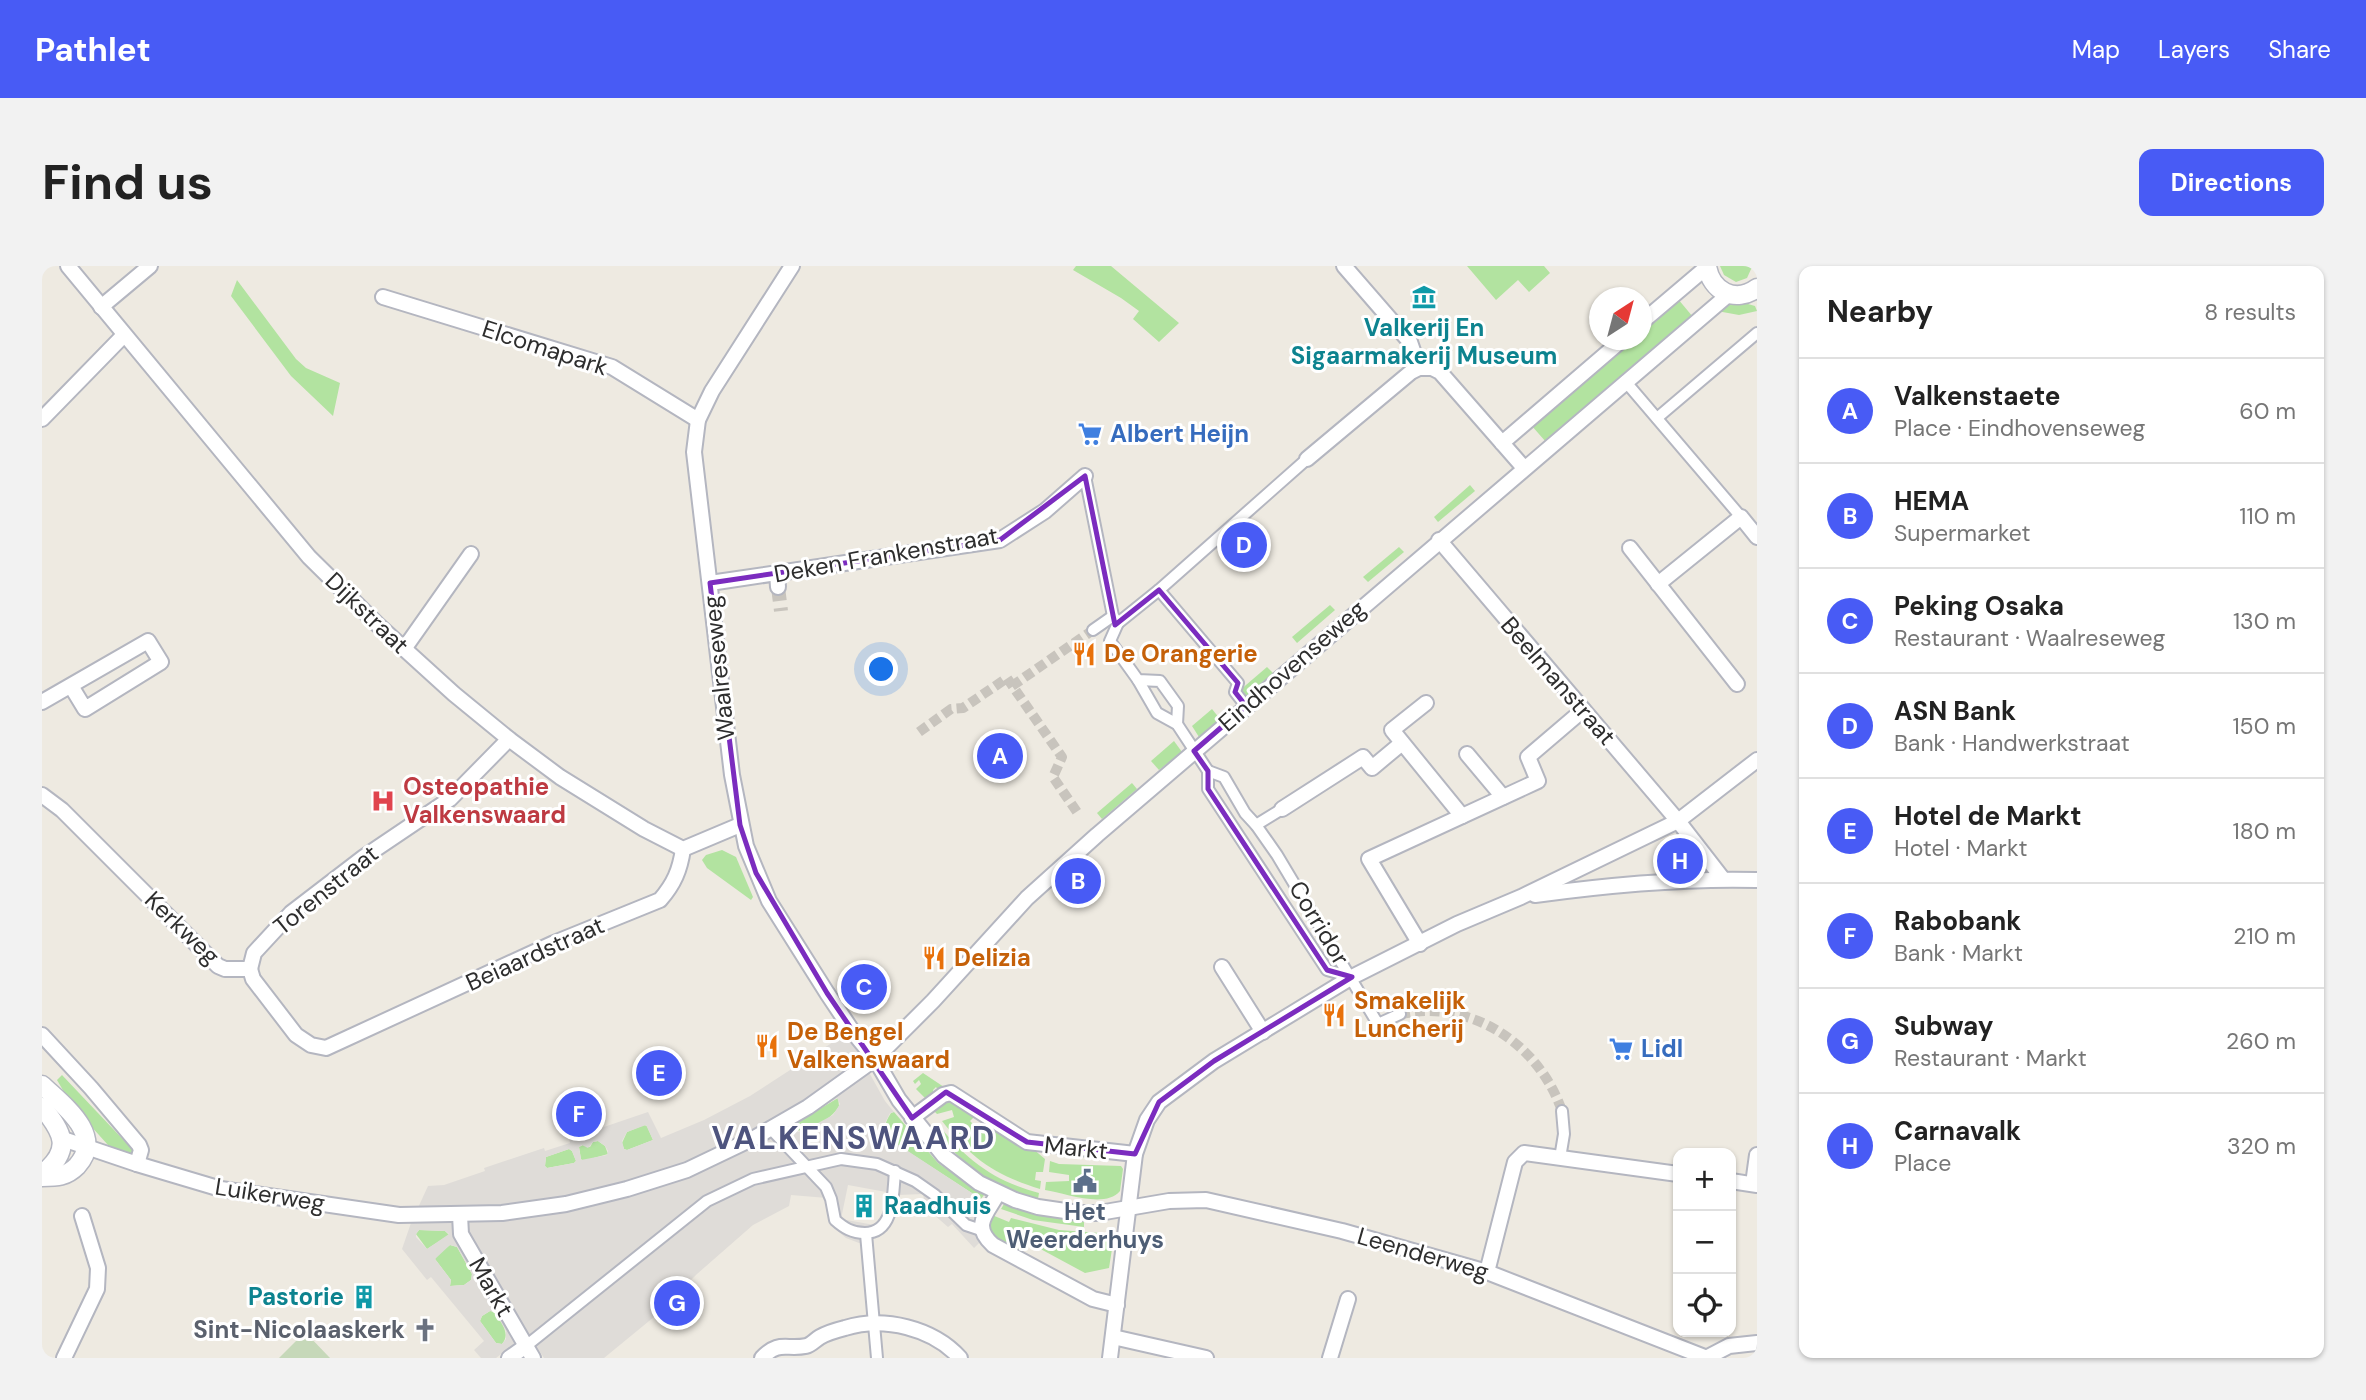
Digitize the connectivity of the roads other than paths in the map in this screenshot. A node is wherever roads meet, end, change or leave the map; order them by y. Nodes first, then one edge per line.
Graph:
1 (68, 266) edge
2 (149, 266) edge
3 (792, 266) edge
4 (1344, 266) edge
5 (1707, 267) edge
6 (1755, 293) edge
7 (1728, 295) junction
8 (383, 297) dead end
9 (101, 307) junction
10 (1652, 314) edge
11 (1757, 333) edge
12 (124, 335) junction
13 (1610, 350) edge
14 (1419, 368) junction
15 (1625, 381) junction
16 (1657, 418) junction
17 (42, 419) edge
18 (698, 420) junction
19 (1502, 443) junction
20 (1307, 459) joint
21 (1524, 468) junction
22 (1085, 476) joint
23 (1741, 517) junction
24 (1757, 537) edge
25 (1439, 540) junction
26 (1630, 548) dead end
27 (471, 554) dead end
28 (710, 583) junction
29 (1658, 584) junction
30 (1159, 590) junction
31 (1115, 620) junction
32 (1093, 630) tunnel mouth
33 (404, 649) junction
34 (1138, 680) junction
35 (1737, 684) dead end
36 (71, 686) junction
37 (42, 702) edge
38 (1426, 703) dead end
39 (1246, 706) junction
40 (1583, 710) junction
41 (1177, 724) junction
42 (509, 739) junction
43 (1402, 743) junction
44 (1194, 751) junction
45 (1467, 754) dead end
46 (1757, 760) edge
47 (1208, 771) junction
48 (42, 795) edge
49 (1503, 797) junction
50 (1282, 809) joint
51 (1245, 813) junction
52 (1462, 816) junction
53 (1228, 820) junction
54 (1678, 821) junction
55 (740, 825) junction
56 (1256, 825) junction
57 (683, 849) junction
58 (1277, 855) junction
59 (1262, 873) junction
60 (1723, 879) junction
61 (1757, 880) edge
62 (1521, 897) junction
63 (1420, 944) junction
64 (1222, 967) dead end
65 (250, 969) junction
66 (1352, 977) junction
67 (1400, 1014) tunnel mouth
68 (1263, 1031) junction
69 (358, 1034) joint
70 (42, 1035) edge
71 (875, 1059) junction
72 (42, 1085) edge
73 (42, 1107) edge
74 (1562, 1111) tunnel mouth
75 (912, 1118) junction
76 (771, 1129) junction
77 (63, 1139) junction
78 (86, 1146) junction
79 (1135, 1154) junction
80 (1757, 1155) edge
81 (1560, 1158) junction
82 (136, 1164) junction
83 (807, 1166) junction
84 (895, 1171) junction
85 (1673, 1173) edge
86 (42, 1175) edge
87 (1736, 1182) edge
88 (1755, 1184) edge
89 (998, 1193) junction
90 (1128, 1209) junction
91 (460, 1214) junction
92 (82, 1216) dead end
93 (981, 1230) junction
94 (866, 1234) junction
95 (1487, 1272) junction
96 (1348, 1299) dead end
97 (1117, 1305) junction
98 (874, 1323) junction
99 (1113, 1337) junction
100 (1757, 1343) edge
101 (1674, 1345) junction
102 (529, 1352) edge
103 (64, 1358) edge
104 (509, 1358) edge
105 (762, 1358) edge
106 (877, 1358) edge
107 (960, 1358) edge
108 (1110, 1358) edge
109 (1206, 1358) edge
110 (1330, 1358) edge
111 (1666, 1358) edge
112 (1707, 1358) edge

1 - 9 street, Dijkstraat
2 - 9 street
3 - 18 street, Waalreseweg
4 - 14 street
5 - 7 street
5 - 10 street
6 - 7 street
7 - 15 street, Eindhovenseweg
8 - 18 street, Elcomapark
9 - 12 street, Dijkstraat
11 - 16 street
12 - 17 street
12 - 33 street, Dijkstraat
13 - 19 street
14 - 19 street
14 - 20 street
15 - 16 street
15 - 21 street, Eindhovenseweg
16 - 23 street
18 - 28 street, Waalreseweg
19 - 21 street
20 - 30 street
21 - 25 street, Eindhovenseweg
22 - 28 street, Deken Frankenstraat
22 - 31 street, Corridor
23 - 24 street
23 - 29 street
25 - 39 street, Eindhovenseweg
25 - 40 street, Beelmanstraat
26 - 29 street
27 - 33 street
28 - 55 street, Waalreseweg
29 - 35 street
30 - 31 street
30 - 39 street
31 - 32 street
31 - 34 street, Corridor
33 - 42 street, Dijkstraat
34 - 41 street, Corridor
34 - 41 street, Corridor
36 - 36 street
36 - 37 street
38 - 43 street
39 - 44 street, Eindhovenseweg
40 - 49 street
40 - 54 street, Beelmanstraat
41 - 44 street, Corridor
42 - 57 street, Dijkstraat
42 - 65 street, Torenstraat
43 - 50 street
43 - 52 street
44 - 47 street, Corridor
44 - 71 street, Eindhovenseweg
45 - 49 street
46 - 54 street
47 - 51 street, Corridor
47 - 53 street, Corridor
48 - 65 street, Kerkweg
49 - 52 street
50 - 56 street
51 - 53 street
51 - 56 street, Corridor
52 - 63 street
53 - 59 street, Corridor
54 - 60 street, Beelmanstraat
54 - 62 street
55 - 57 street
55 - 71 street, Waalreseweg
56 - 58 street, Corridor
57 - 69 street, Beiaardstraat
58 - 59 street, Corridor
58 - 66 street, Corridor
59 - 66 street, Corridor
60 - 61 street
60 - 62 street
62 - 63 street
63 - 66 street
64 - 68 street
65 - 69 street, Kerkweg
66 - 67 street
66 - 68 street
68 - 79 street
70 - 82 street
71 - 75 street
71 - 76 street
72 - 78 street
73 - 77 street
74 - 81 street
75 - 79 street, Markt
75 - 89 street
76 - 83 street
76 - 91 street
77 - 78 street, Luikerweg
77 - 86 street
78 - 82 street, Luikerweg
78 - 86 street
79 - 90 street
80 - 88 street
81 - 85 street
81 - 95 street
82 - 91 street, Luikerweg
83 - 84 street, Markt
83 - 94 street
83 - 102 street, Markt
84 - 93 street, Markt
84 - 94 street
87 - 88 street
89 - 90 street
89 - 93 street
90 - 95 street, Leenderweg
90 - 97 street
91 - 102 street, Markt
92 - 103 street
93 - 97 street, Markt
94 - 98 street
95 - 101 street, Leenderweg
96 - 110 street
97 - 99 street
98 - 105 street
98 - 106 street
98 - 107 street
99 - 108 street
99 - 109 street
100 - 112 street
101 - 111 street
101 - 112 street, Leenderweg
102 - 104 street

